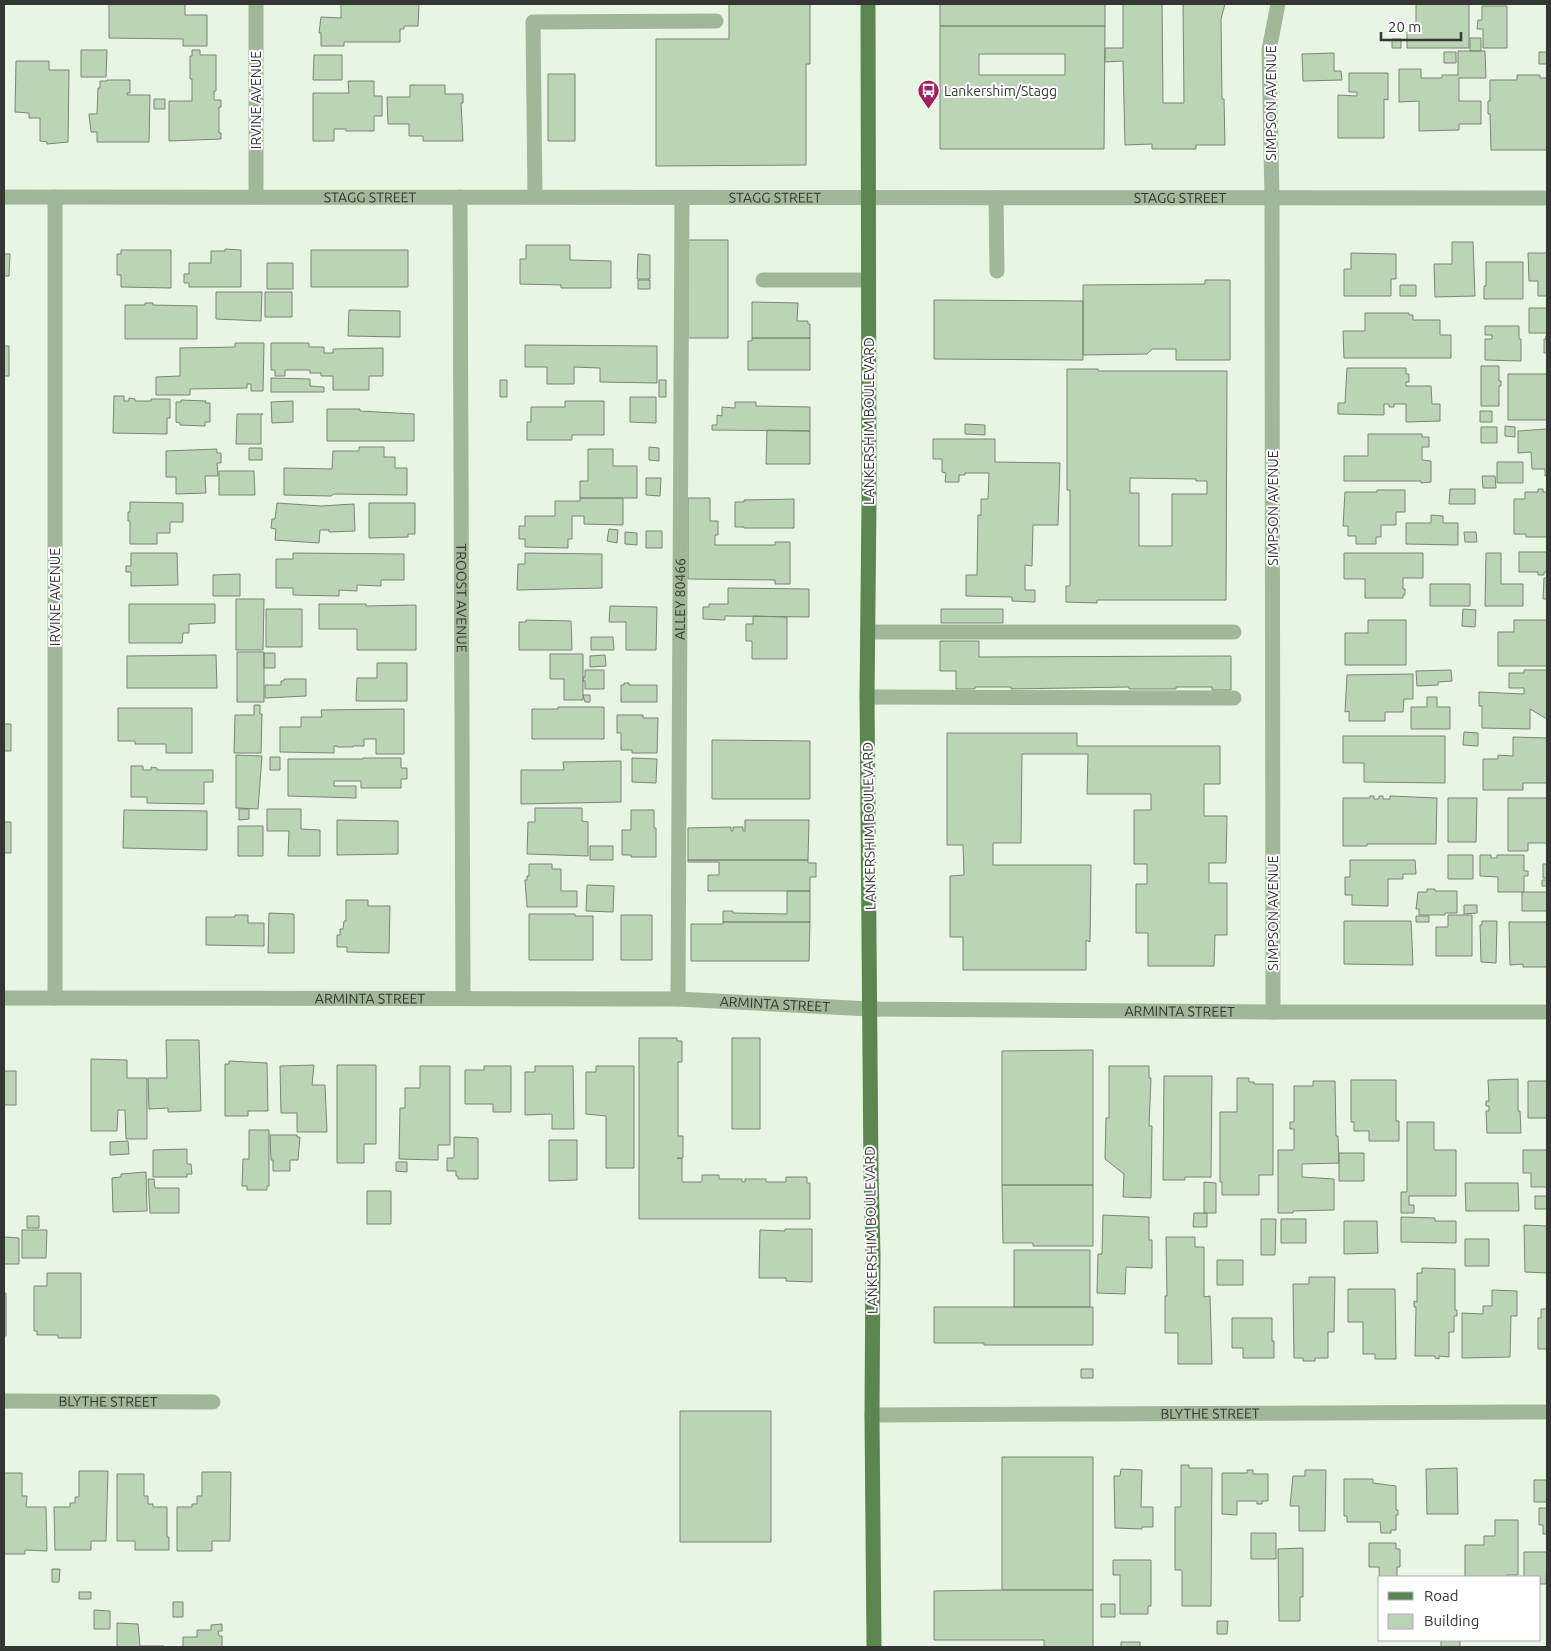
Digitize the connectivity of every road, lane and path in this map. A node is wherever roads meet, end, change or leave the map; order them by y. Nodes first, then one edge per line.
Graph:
1 (256, 4) edge
2 (868, 4) edge
3 (1278, 4) edge
4 (716, 21) dead end
5 (4, 197) edge
6 (55, 197) junction
7 (256, 197) junction
8 (460, 197) junction
9 (535, 197) junction
10 (682, 198) junction
11 (868, 198) junction
12 (996, 198) junction
13 (1272, 198) junction
14 (1547, 198) edge
15 (997, 271) dead end
16 (763, 280) dead end
17 (868, 280) junction
18 (868, 632) junction
19 (1234, 632) dead end
20 (867, 697) junction
21 (1234, 698) dead end
22 (4, 998) edge
23 (55, 998) junction
24 (463, 998) junction
25 (678, 999) junction
26 (870, 1009) junction
27 (1273, 1012) junction
28 (1547, 1012) edge
29 (4, 1401) edge
30 (213, 1402) dead end
31 (1547, 1412) edge
32 (872, 1414) junction
33 (874, 1647) edge

1 - 7 street, IRVINE AVENUE
2 - 11 main road, LANKERSHIM BOULEVARD
3 - 13 street, SIMPSON AVENUE
4 - 9 street
5 - 6 street, STAGG STREET
6 - 7 street, STAGG STREET
6 - 23 street, IRVINE AVENUE
7 - 8 street, STAGG STREET
8 - 9 street, STAGG STREET
8 - 24 street, TROOST AVENUE
9 - 10 street, STAGG STREET
10 - 11 street, STAGG STREET
10 - 25 street, ALLEY 80466
11 - 12 street, STAGG STREET
11 - 17 main road, LANKERSHIM BOULEVARD
12 - 13 street, STAGG STREET
12 - 15 street
13 - 14 street, STAGG STREET
13 - 27 street, SIMPSON AVENUE
16 - 17 street
17 - 18 main road, LANKERSHIM BOULEVARD
18 - 19 street
18 - 20 main road, LANKERSHIM BOULEVARD
20 - 21 street
20 - 26 main road, LANKERSHIM BOULEVARD
22 - 23 street, ARMINTA STREET
23 - 24 street, ARMINTA STREET
24 - 25 street, ARMINTA STREET
25 - 26 street, ARMINTA STREET
26 - 27 street, ARMINTA STREET
26 - 32 main road, LANKERSHIM BOULEVARD
27 - 28 street, ARMINTA STREET
29 - 30 street, BLYTHE STREET
31 - 32 street, BLYTHE STREET
32 - 33 main road, LANKERSHIM BOULEVARD

